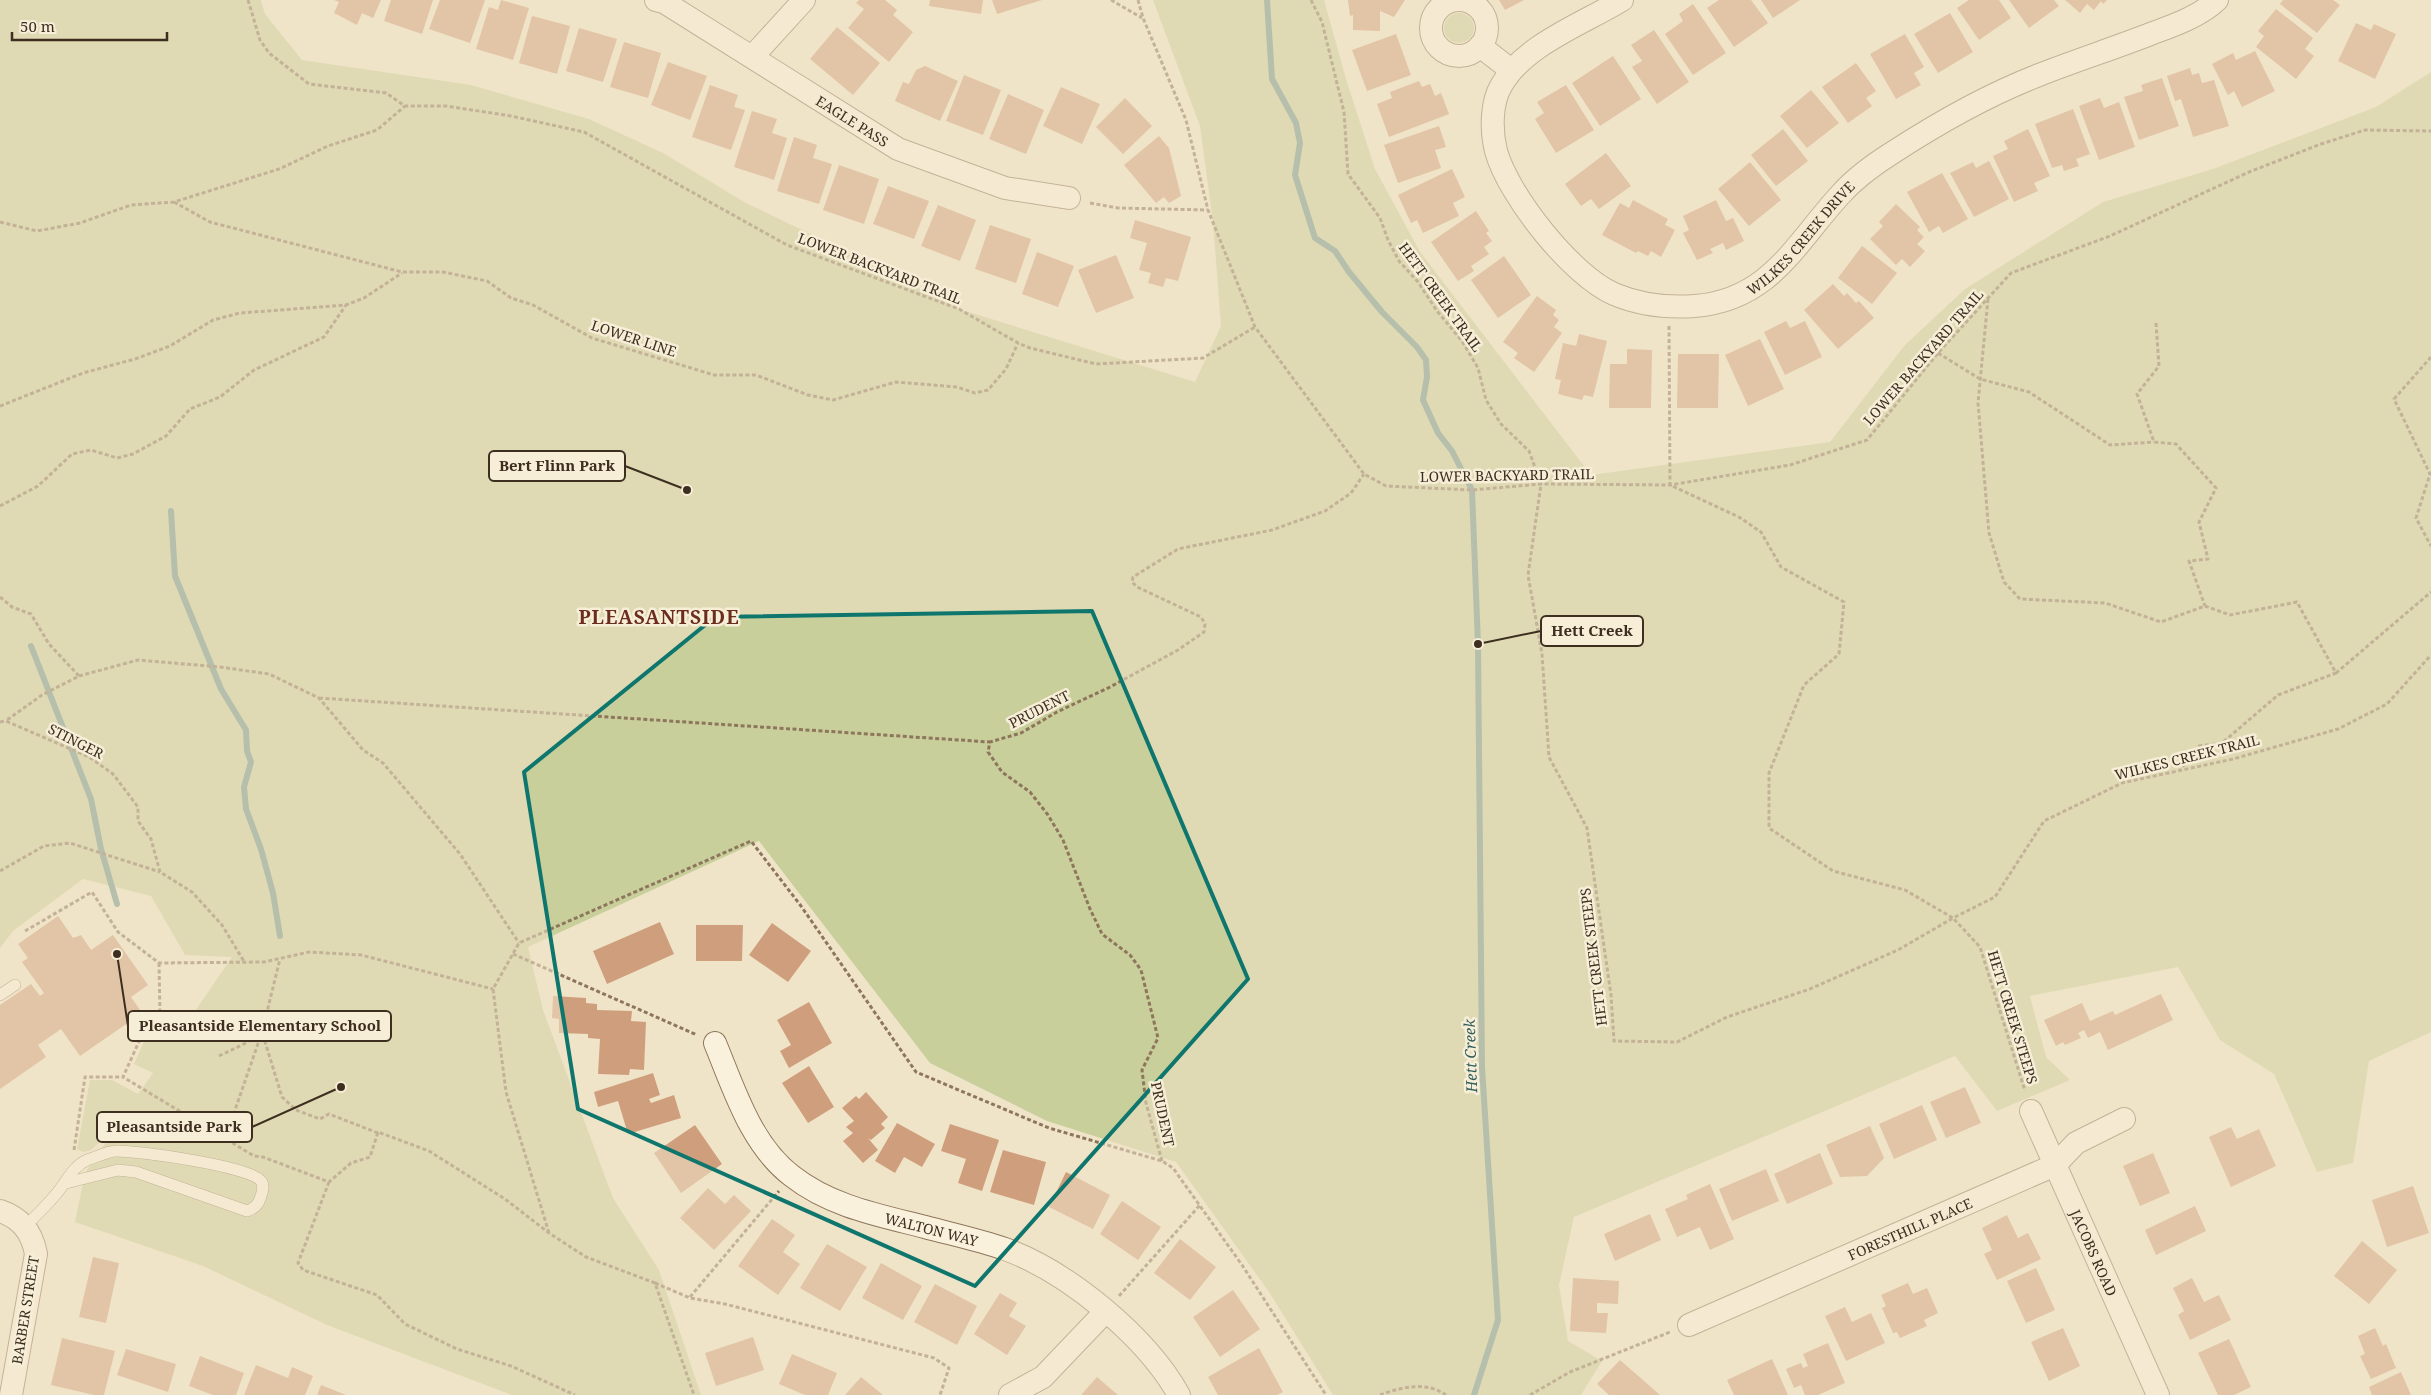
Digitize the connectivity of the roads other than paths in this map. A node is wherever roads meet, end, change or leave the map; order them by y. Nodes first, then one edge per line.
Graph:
1 (656, 0) edge
2 (804, 0) edge
3 (1622, 0) edge
4 (2217, 0) edge
5 (1480, 46) dead end
6 (753, 56) junction
7 (1511, 70) junction
8 (1069, 198) road end
9 (15, 985) dead end
10 (0, 995) edge
11 (715, 1043) road end
12 (2031, 1111) road end
13 (2124, 1119) dead end
14 (2055, 1165) junction
15 (66, 1183) junction
16 (0, 1211) edge
17 (25, 1226) junction
18 (1105, 1312) junction
19 (1690, 1325) road end
20 (11, 1395) edge
21 (1010, 1395) edge
22 (1179, 1395) edge
23 (2158, 1395) edge

1 - 6 street, EAGLE PASS
2 - 6 street
3 - 7 street, WILKES CREEK DRIVE
4 - 7 street, WILKES CREEK DRIVE
5 - 7 street
6 - 8 street, EAGLE PASS
9 - 10 lane
11 - 18 street, WALTON WAY
12 - 14 street, JACOBS ROAD
13 - 14 street, FORESTHILL PLACE
14 - 19 street, FORESTHILL PLACE
14 - 23 street, JACOBS ROAD
15 - 15 lane
15 - 17 lane
16 - 17 street
17 - 20 street, BARBER STREET
18 - 21 street
18 - 22 street, WALTON WAY

